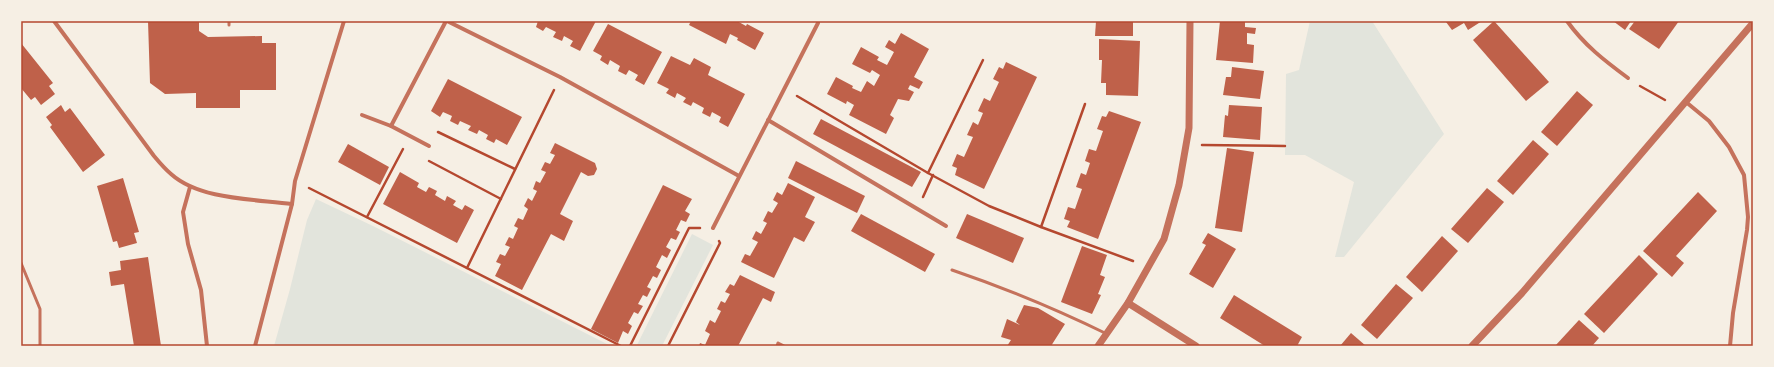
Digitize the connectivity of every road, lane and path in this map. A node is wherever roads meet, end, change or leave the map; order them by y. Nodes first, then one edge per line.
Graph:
1 (54, 21) edge
2 (344, 21) edge
3 (446, 21) edge
4 (1190, 21) edge
5 (1567, 21) edge
6 (818, 22) dead end
7 (1753, 23) edge
8 (983, 60) dead end
9 (560, 77) junction
10 (1628, 78) joint
11 (784, 88) junction
12 (1686, 102) junction
13 (1085, 104) dead end
14 (362, 115) dead end
15 (768, 120) junction
16 (391, 126) junction
17 (410, 136) junction
18 (1186, 145) junction
19 (429, 146) junction
20 (1285, 146) dead end
21 (515, 169) junction
22 (928, 173) junction
23 (933, 175) junction
24 (739, 176) junction
25 (295, 181) junction
26 (190, 187) junction
27 (501, 199) junction
28 (292, 204) junction
29 (1753, 204) edge
30 (1747, 205) junction
31 (917, 209) junction
32 (366, 217) junction
33 (946, 226) dead end
34 (713, 228) junction
35 (1041, 228) junction
36 (21, 263) edge
37 (1148, 266) junction
38 (467, 268) junction
39 (952, 270) dead end
40 (1128, 303) junction
41 (1107, 334) junction
42 (40, 346) edge
43 (207, 346) edge
44 (255, 346) edge
45 (621, 346) edge
46 (630, 346) edge
47 (668, 346) edge
48 (777, 346) edge
49 (784, 346) edge
50 (1098, 346) edge
51 (1196, 346) edge
52 (1472, 346) edge
53 (1730, 346) edge

1 - 26 street
2 - 25 street
3 - 9 street
3 - 16 street
4 - 18 street
5 - 10 street
6 - 11 street
7 - 12 street
8 - 22 path
9 - 21 path
9 - 24 street
10 - 12 path
11 - 15 street
11 - 22 path
12 - 30 street
12 - 52 street
13 - 35 path
14 - 16 street
15 - 24 street
15 - 31 street
16 - 17 street
17 - 19 street
17 - 32 path
18 - 20 path
18 - 37 street
19 - 21 path
19 - 27 path
21 - 27 path
22 - 23 path
23 - 31 path
23 - 35 path
24 - 34 street
25 - 28 street
25 - 32 path
26 - 28 street
26 - 43 street
27 - 38 path
28 - 44 street
29 - 30 street
30 - 53 street
31 - 33 street
32 - 38 path
34 - 46 path
34 - 47 path
35 - 37 path
36 - 42 lane
37 - 40 street
38 - 45 path
39 - 41 lane
40 - 41 street
40 - 51 street
41 - 50 street
48 - 49 lane

